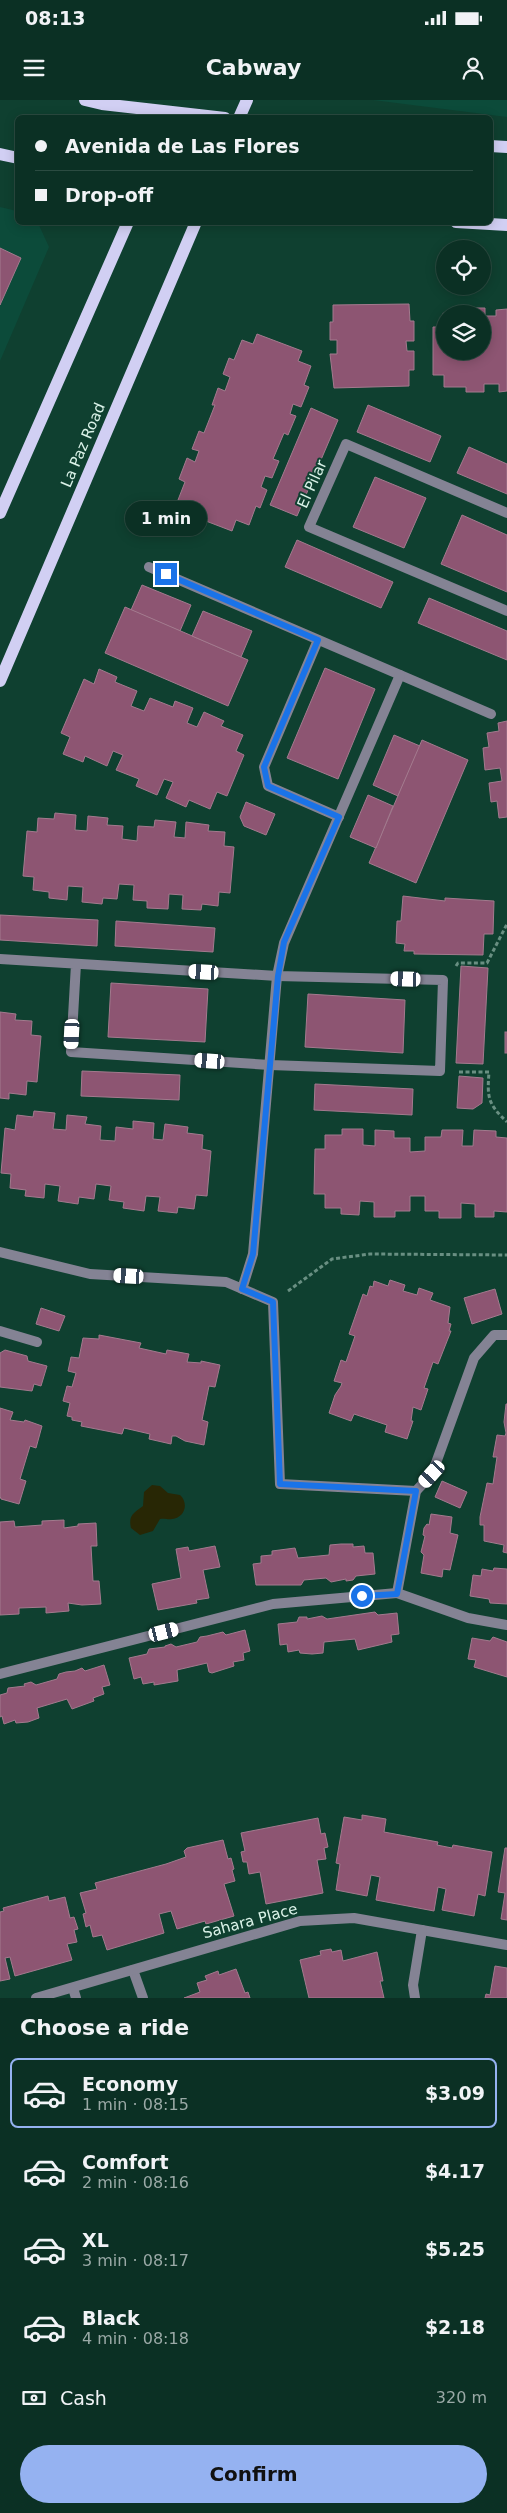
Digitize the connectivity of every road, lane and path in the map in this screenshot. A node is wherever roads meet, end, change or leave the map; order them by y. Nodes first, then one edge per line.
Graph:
1 (85, 100) edge
2 (247, 100) edge
3 (171, 110) edge
4 (204, 115) edge
5 (241, 115) edge
6 (493, 146) edge
7 (507, 147) edge
8 (0, 154) edge
9 (15, 157) edge
10 (493, 224) edge
11 (127, 225) edge
12 (195, 225) edge
13 (507, 225) edge
14 (0, 513) edge
15 (507, 513) edge
16 (149, 567) dead end
17 (507, 611) edge
18 (318, 640) junction
19 (400, 675) junction
20 (0, 681) edge
21 (491, 714) dead end
22 (339, 817) junction
23 (507, 924) edge
24 (0, 959) edge
25 (76, 964) junction
26 (278, 976) junction
27 (443, 980) junction
28 (270, 1065) junction
29 (440, 1071) junction
30 (507, 1122) edge
31 (0, 1252) edge
32 (507, 1255) edge
33 (242, 1289) junction
34 (273, 1302) junction
35 (0, 1331) edge
36 (507, 1335) edge
37 (37, 1342) dead end
38 (416, 1491) junction
39 (397, 1594) junction
40 (507, 1625) edge
41 (0, 1674) edge
42 (422, 1930) junction
43 (507, 1945) edge
44 (133, 1970) junction
45 (73, 1988) junction
46 (36, 1998) edge
47 (76, 1998) edge
48 (144, 1998) edge
49 (415, 1998) edge

1 - 3 main road
2 - 5 main road
3 - 4 main road
6 - 7 main road
8 - 9 main road
10 - 13 main road
11 - 14 main road
12 - 20 main road, La Paz Road
15 - 17 street, El Pilar
16 - 18 street
18 - 19 street
18 - 22 street
19 - 21 street
19 - 22 street
22 - 26 street
23 - 27 path
24 - 25 street
25 - 26 street
25 - 28 street
26 - 27 street
26 - 28 street
27 - 29 street
28 - 29 street
28 - 33 street
29 - 30 path
31 - 33 street
32 - 34 path
33 - 34 street
34 - 38 street
35 - 37 street
36 - 38 street
38 - 39 street
39 - 40 street
39 - 41 street
42 - 43 street, Sahara Place
42 - 44 street, Sahara Place
42 - 49 street
44 - 45 street, Sahara Place
44 - 48 street
45 - 46 street, Sahara Place
45 - 47 street

